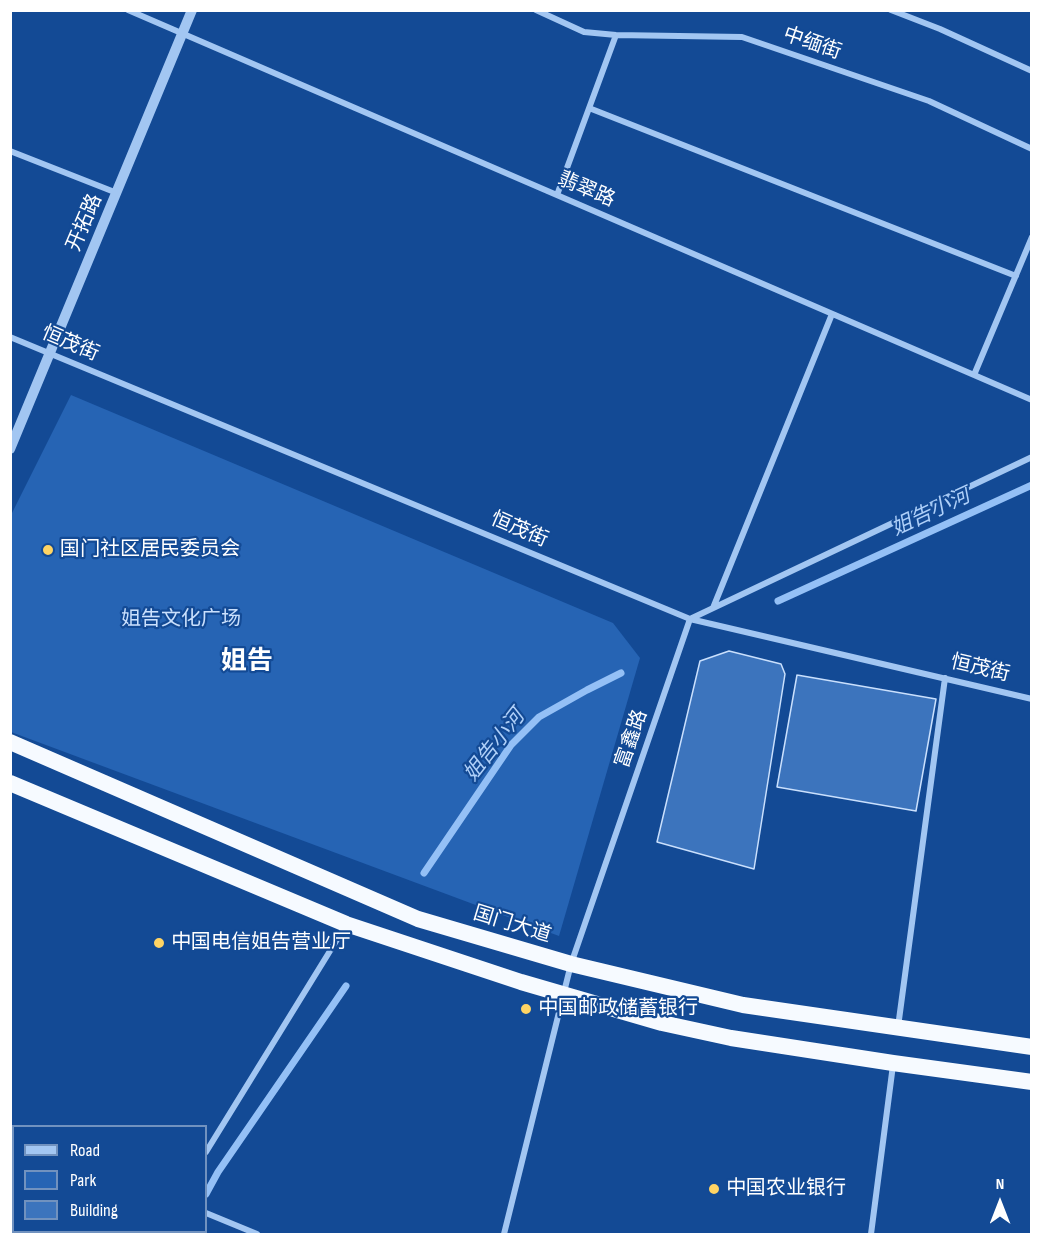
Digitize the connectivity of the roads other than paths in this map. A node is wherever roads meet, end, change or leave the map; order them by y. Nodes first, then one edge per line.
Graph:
1 (129, 10) edge
2 (192, 10) edge
3 (536, 10) edge
4 (891, 10) edge
5 (183, 34) junction
6 (616, 35) junction
7 (1032, 72) edge
8 (589, 108) junction
9 (1032, 149) edge
10 (10, 151) edge
11 (117, 193) junction
12 (557, 195) junction
13 (1032, 237) edge
14 (1016, 276) junction
15 (832, 314) junction
16 (10, 337) edge
17 (50, 353) junction
18 (974, 375) junction
19 (1032, 400) edge
20 (10, 449) edge
21 (1032, 457) edge
22 (712, 608) junction
23 (690, 619) junction
24 (945, 678) junction
25 (1032, 699) edge
26 (10, 742) edge
27 (10, 783) edge
28 (346, 924) junction
29 (572, 964) junction
30 (564, 994) junction
31 (897, 1028) junction
32 (1032, 1047) edge
33 (893, 1063) junction
34 (1032, 1082) edge
35 (207, 1150) edge
36 (208, 1214) edge
37 (257, 1234) edge
38 (504, 1234) edge
39 (871, 1234) edge

1 - 5 street, 翡翠路
2 - 5 street, 开拓路
3 - 6 street, 中缅街
4 - 7 street
5 - 11 street, 开拓路
5 - 12 street, 翡翠路
6 - 8 street
6 - 9 street, 中缅街
8 - 12 street
8 - 14 street
10 - 11 street
11 - 17 street, 开拓路
12 - 15 street, 翡翠路
13 - 14 street
14 - 18 street
15 - 18 street, 翡翠路
15 - 22 street
16 - 17 street, 恒茂街
17 - 20 street, 开拓路
17 - 23 street, 恒茂街
18 - 19 street, 翡翠路
21 - 22 street
22 - 23 street
23 - 24 street, 恒茂街
23 - 29 street, 富鑫路
24 - 25 street, 恒茂街
24 - 31 street
26 - 29 highway, 国门大道
27 - 28 highway
28 - 30 highway
28 - 35 street
29 - 30 street, 富鑫路
29 - 31 highway, 国门大道
30 - 33 highway
30 - 38 street, 富鑫路
31 - 32 highway, 国门大道
33 - 34 highway
33 - 39 street
36 - 37 street

